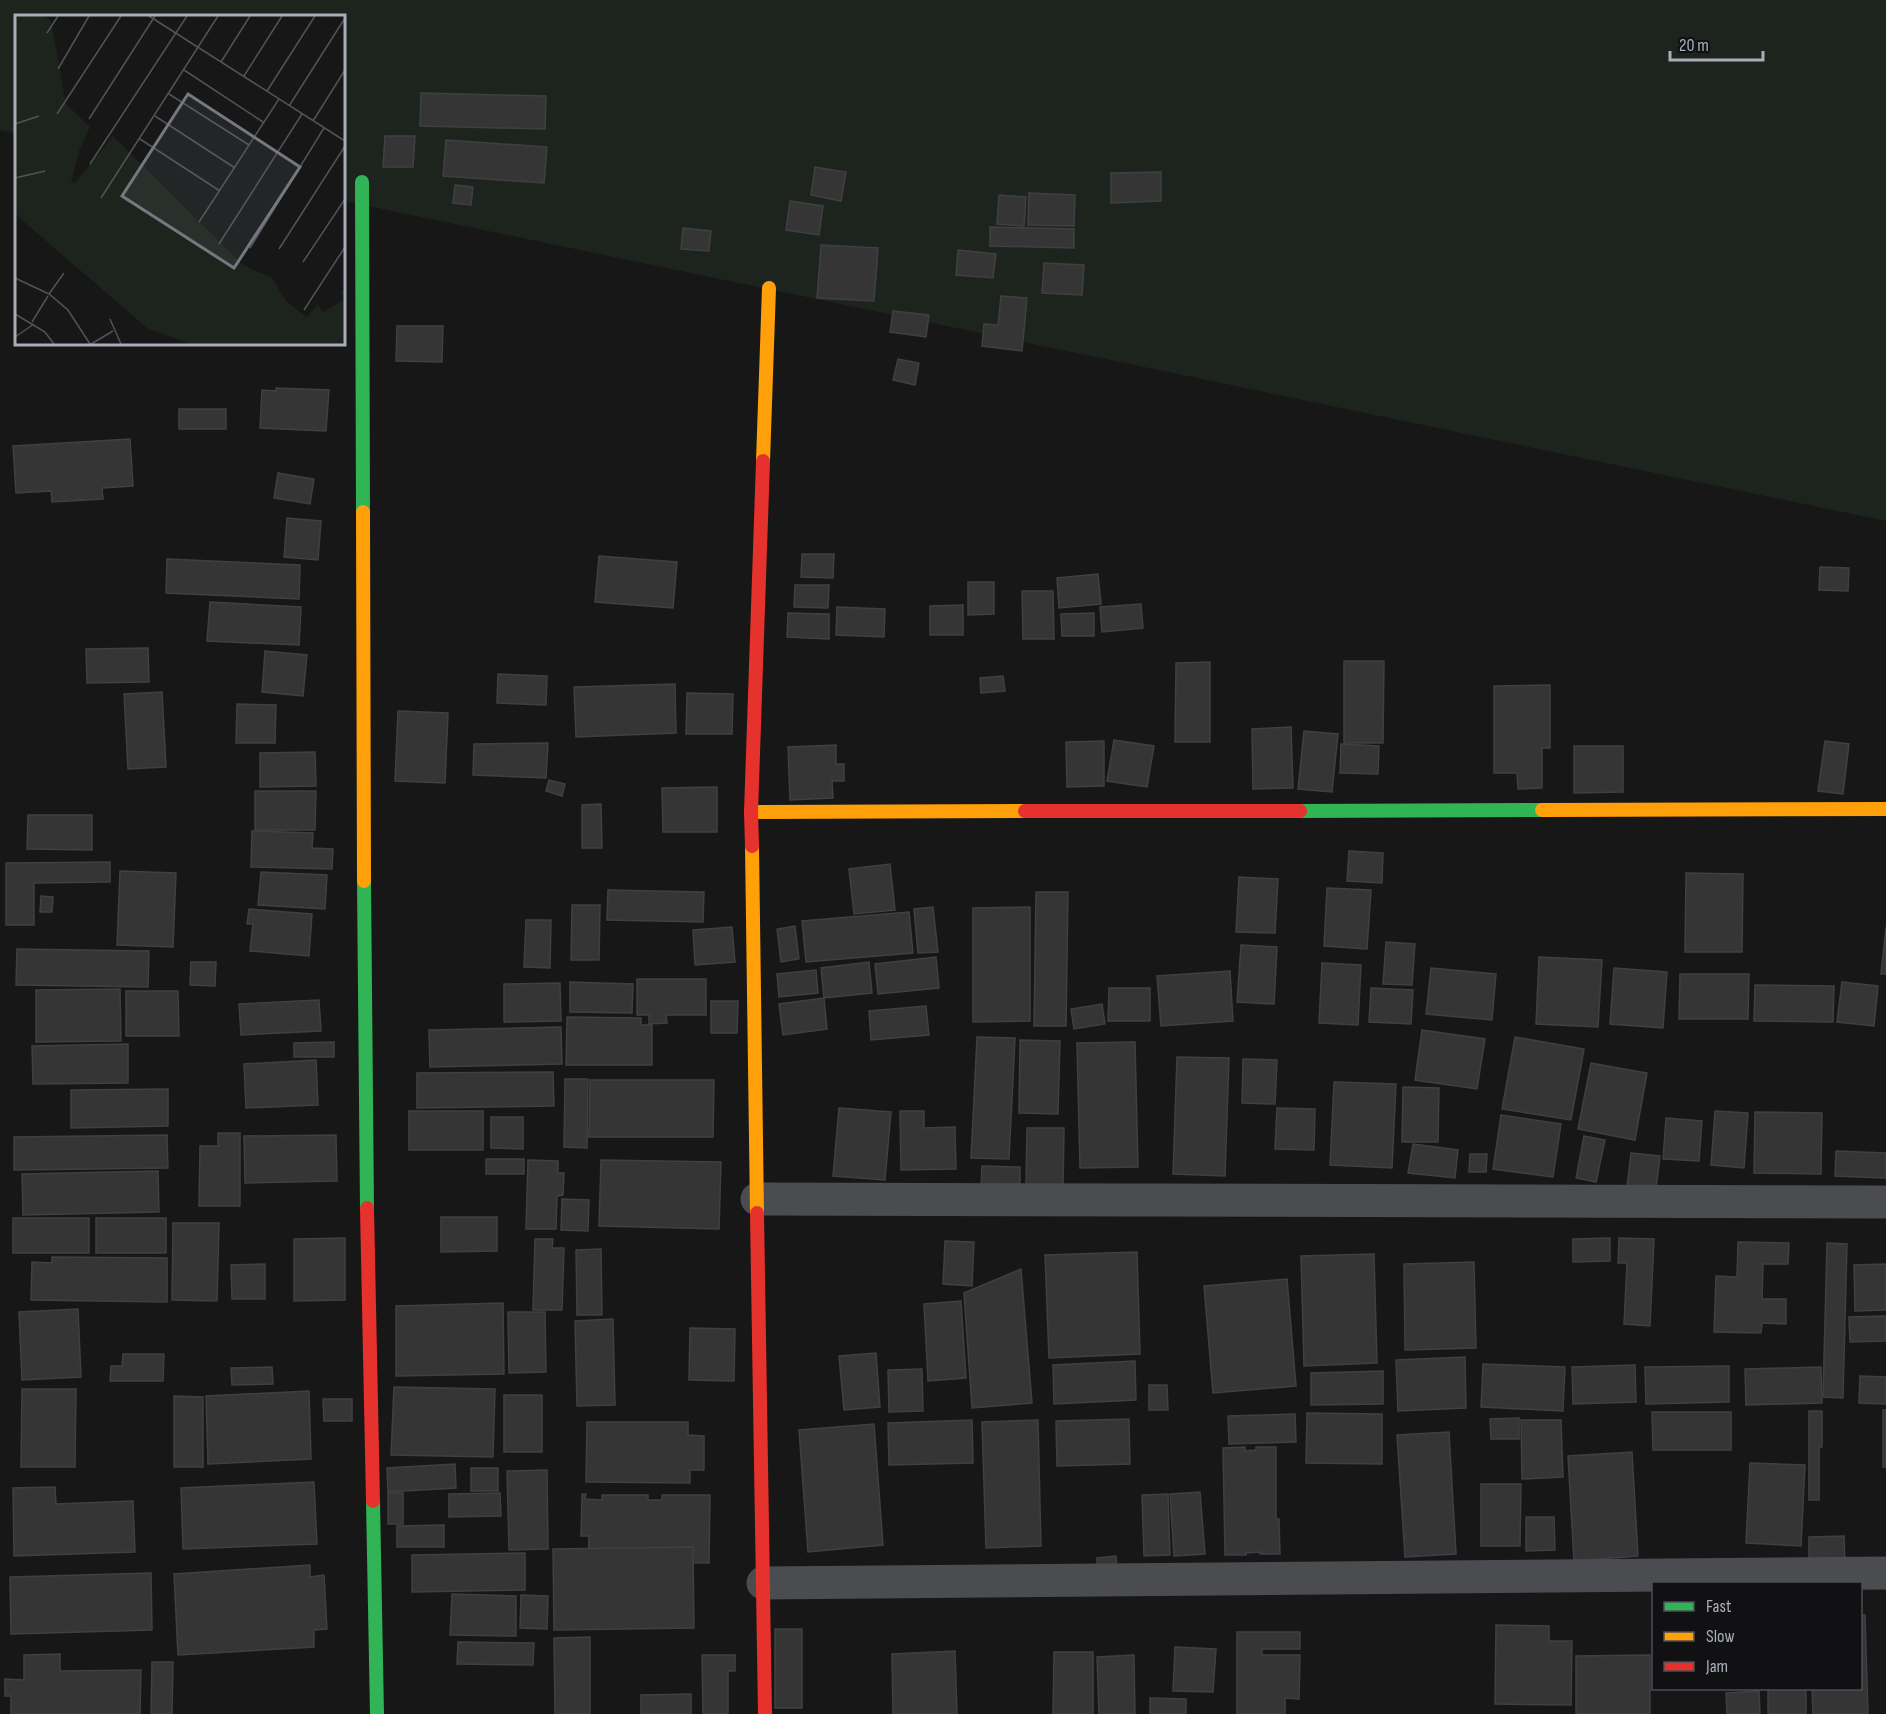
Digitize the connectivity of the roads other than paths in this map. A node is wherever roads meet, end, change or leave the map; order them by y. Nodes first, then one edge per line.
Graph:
1 (362, 182) dead end
2 (769, 288) dead end
3 (1886, 809) edge
4 (751, 812) junction
5 (757, 1199) junction
6 (1886, 1202) edge
7 (1886, 1573) edge
8 (763, 1583) junction
9 (377, 1714) edge
10 (765, 1714) edge

1 - 9 street
2 - 4 street
3 - 4 street
4 - 5 street
5 - 6 street
5 - 8 street
7 - 8 street
8 - 10 street

